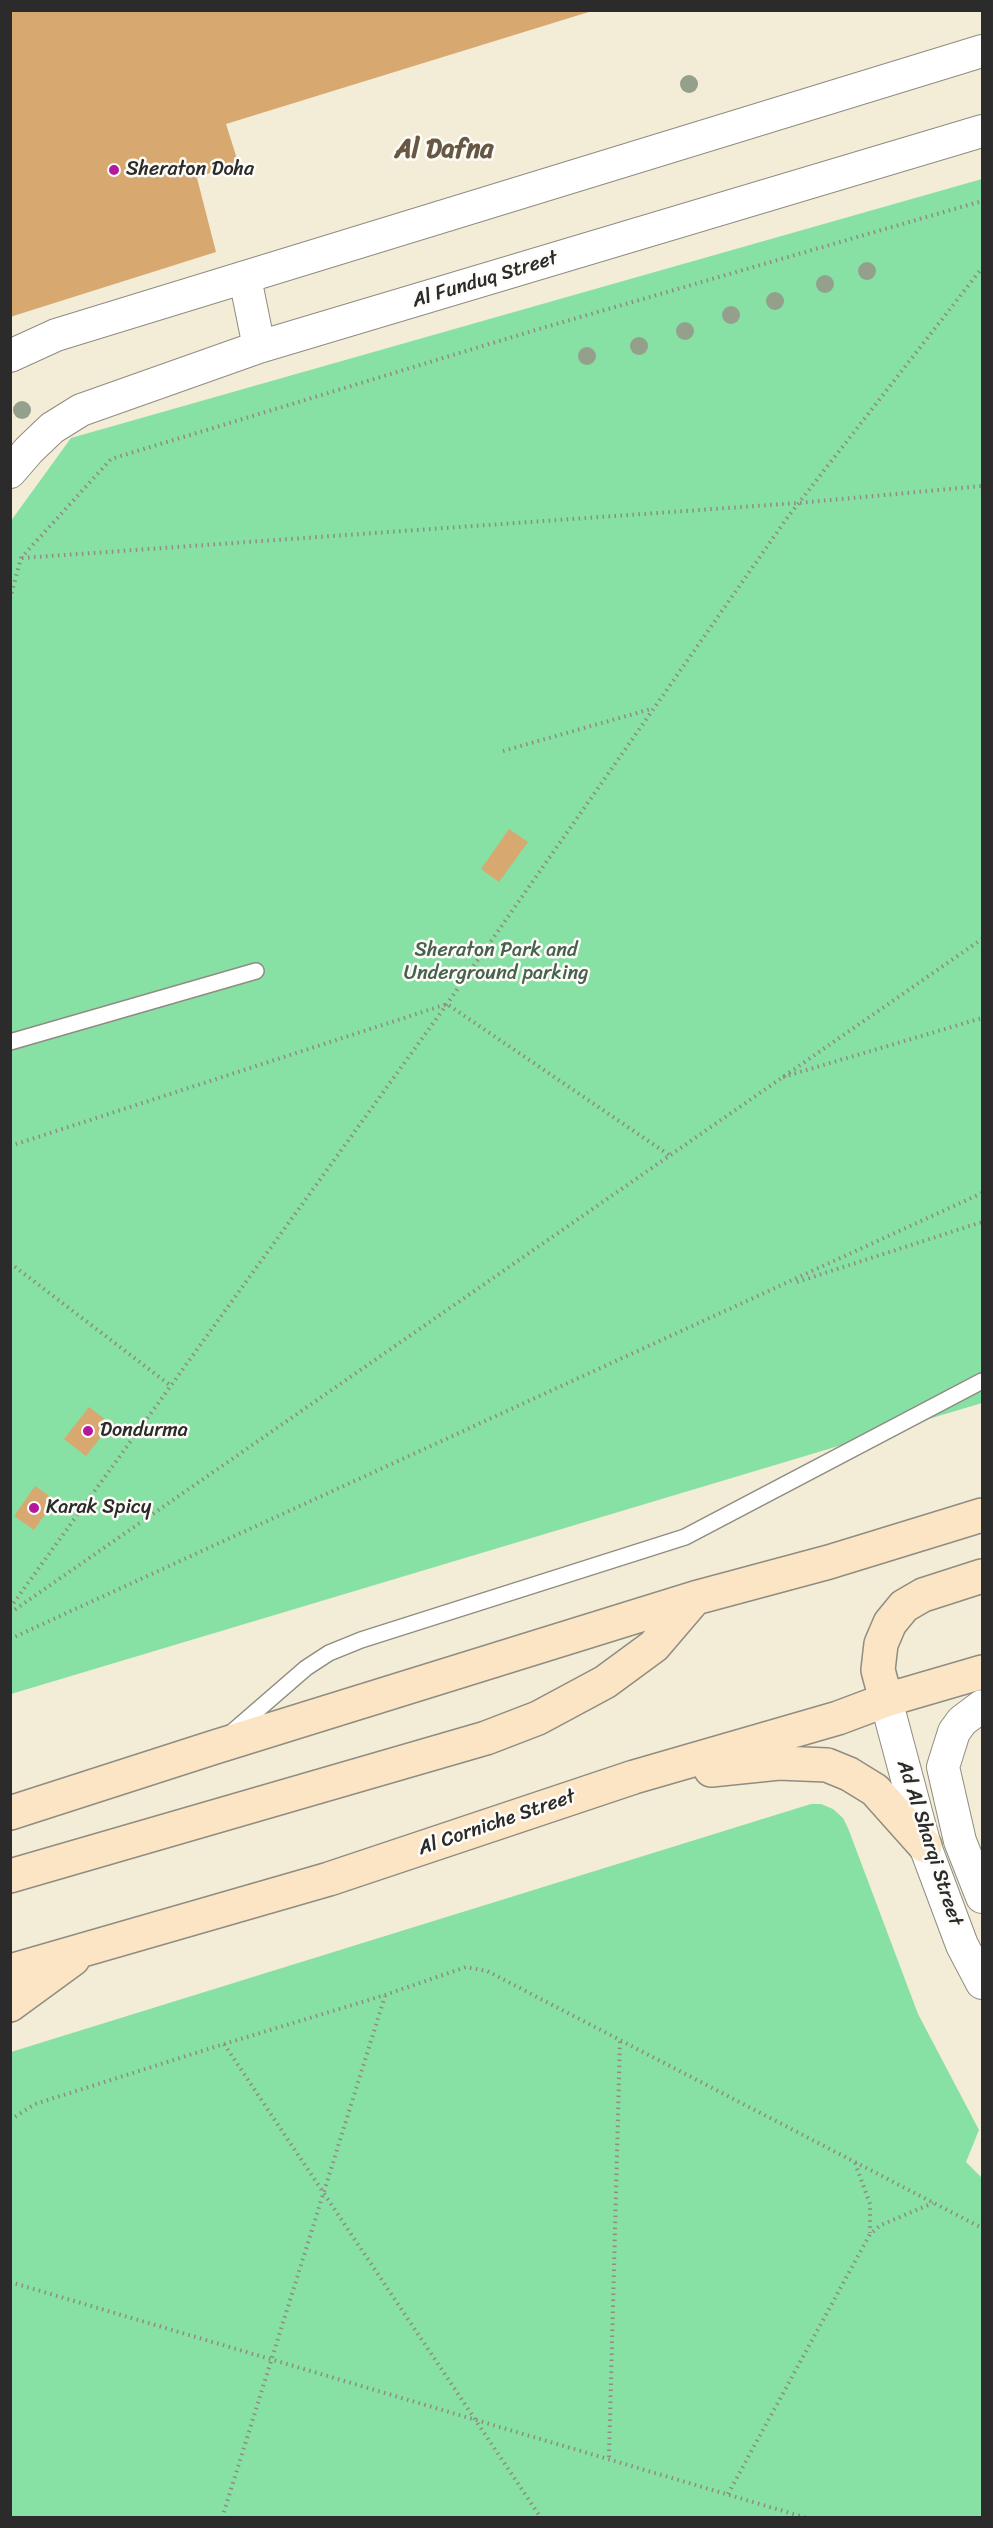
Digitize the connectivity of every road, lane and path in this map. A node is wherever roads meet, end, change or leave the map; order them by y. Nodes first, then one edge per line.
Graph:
1 (982, 51) edge
2 (982, 131) edge
3 (982, 201) edge
4 (982, 268) edge
5 (245, 278) junction
6 (259, 347) junction
7 (10, 356) edge
8 (10, 472) edge
9 (982, 486) edge
10 (798, 503) junction
11 (21, 558) junction
12 (10, 599) edge
13 (652, 709) junction
14 (503, 751) dead end
15 (982, 939) edge
16 (256, 971) dead end
17 (447, 1004) junction
18 (982, 1018) edge
19 (10, 1042) edge
20 (779, 1078) junction
21 (10, 1146) edge
22 (669, 1155) junction
23 (982, 1193) edge
24 (982, 1222) edge
25 (10, 1263) edge
26 (779, 1287) junction
27 (982, 1381) edge
28 (171, 1386) junction
29 (982, 1515) edge
30 (982, 1576) edge
31 (695, 1598) junction
32 (10, 1608) edge
33 (10, 1613) edge
34 (10, 1639) edge
35 (982, 1672) edge
36 (886, 1700) junction
37 (982, 1706) edge
38 (215, 1747) junction
39 (634, 1777) junction
40 (10, 1813) edge
41 (925, 1846) junction
42 (10, 1876) edge
43 (982, 1897) edge
44 (84, 1951) junction
45 (10, 1971) edge
46 (982, 1983) edge
47 (385, 1995) junction
48 (10, 2005) edge
49 (620, 2041) junction
50 (224, 2044) junction
51 (10, 2120) edge
52 (855, 2163) junction
53 (324, 2193) junction
54 (933, 2203) junction
55 (982, 2228) edge
56 (870, 2234) junction
57 (10, 2282) edge
58 (272, 2360) junction
59 (476, 2420) junction
60 (609, 2457) junction
61 (728, 2494) junction
62 (222, 2517) edge
63 (542, 2517) edge
64 (807, 2517) edge

1 - 5 street
2 - 6 street, Al Funduq Street
3 - 11 path
4 - 10 path
5 - 6 street
5 - 7 street
6 - 8 street, Al Funduq Street
9 - 10 path
10 - 11 path
10 - 13 path
11 - 12 path
13 - 14 path
13 - 17 path
15 - 20 path
16 - 19 lane
17 - 21 path
17 - 22 path
17 - 28 path
18 - 20 path
20 - 22 path
22 - 33 path
23 - 26 path
24 - 26 path
25 - 28 path
26 - 34 path
27 - 38 lane
28 - 32 path
29 - 31 main road
30 - 36 main road
31 - 38 main road
31 - 42 main road
35 - 36 main road, Al Corniche Street
36 - 39 main road, Al Corniche Street
36 - 41 street, Ad Al Sharqi Street
37 - 43 street, Ad Al Sharqi Street
38 - 40 main road
39 - 41 main road
39 - 44 main road, Al Corniche Street
41 - 46 street, Ad Al Sharqi Street
44 - 45 main road, Al Corniche Street
44 - 48 main road
47 - 49 path
47 - 50 path
47 - 53 path
49 - 52 path
49 - 60 path
50 - 51 path
50 - 53 path
52 - 54 path
52 - 56 path
53 - 58 path
53 - 59 path
54 - 55 path
54 - 56 path
56 - 61 path
57 - 58 path
58 - 59 path
58 - 62 path
59 - 60 path
59 - 63 path
60 - 61 path
61 - 64 path

